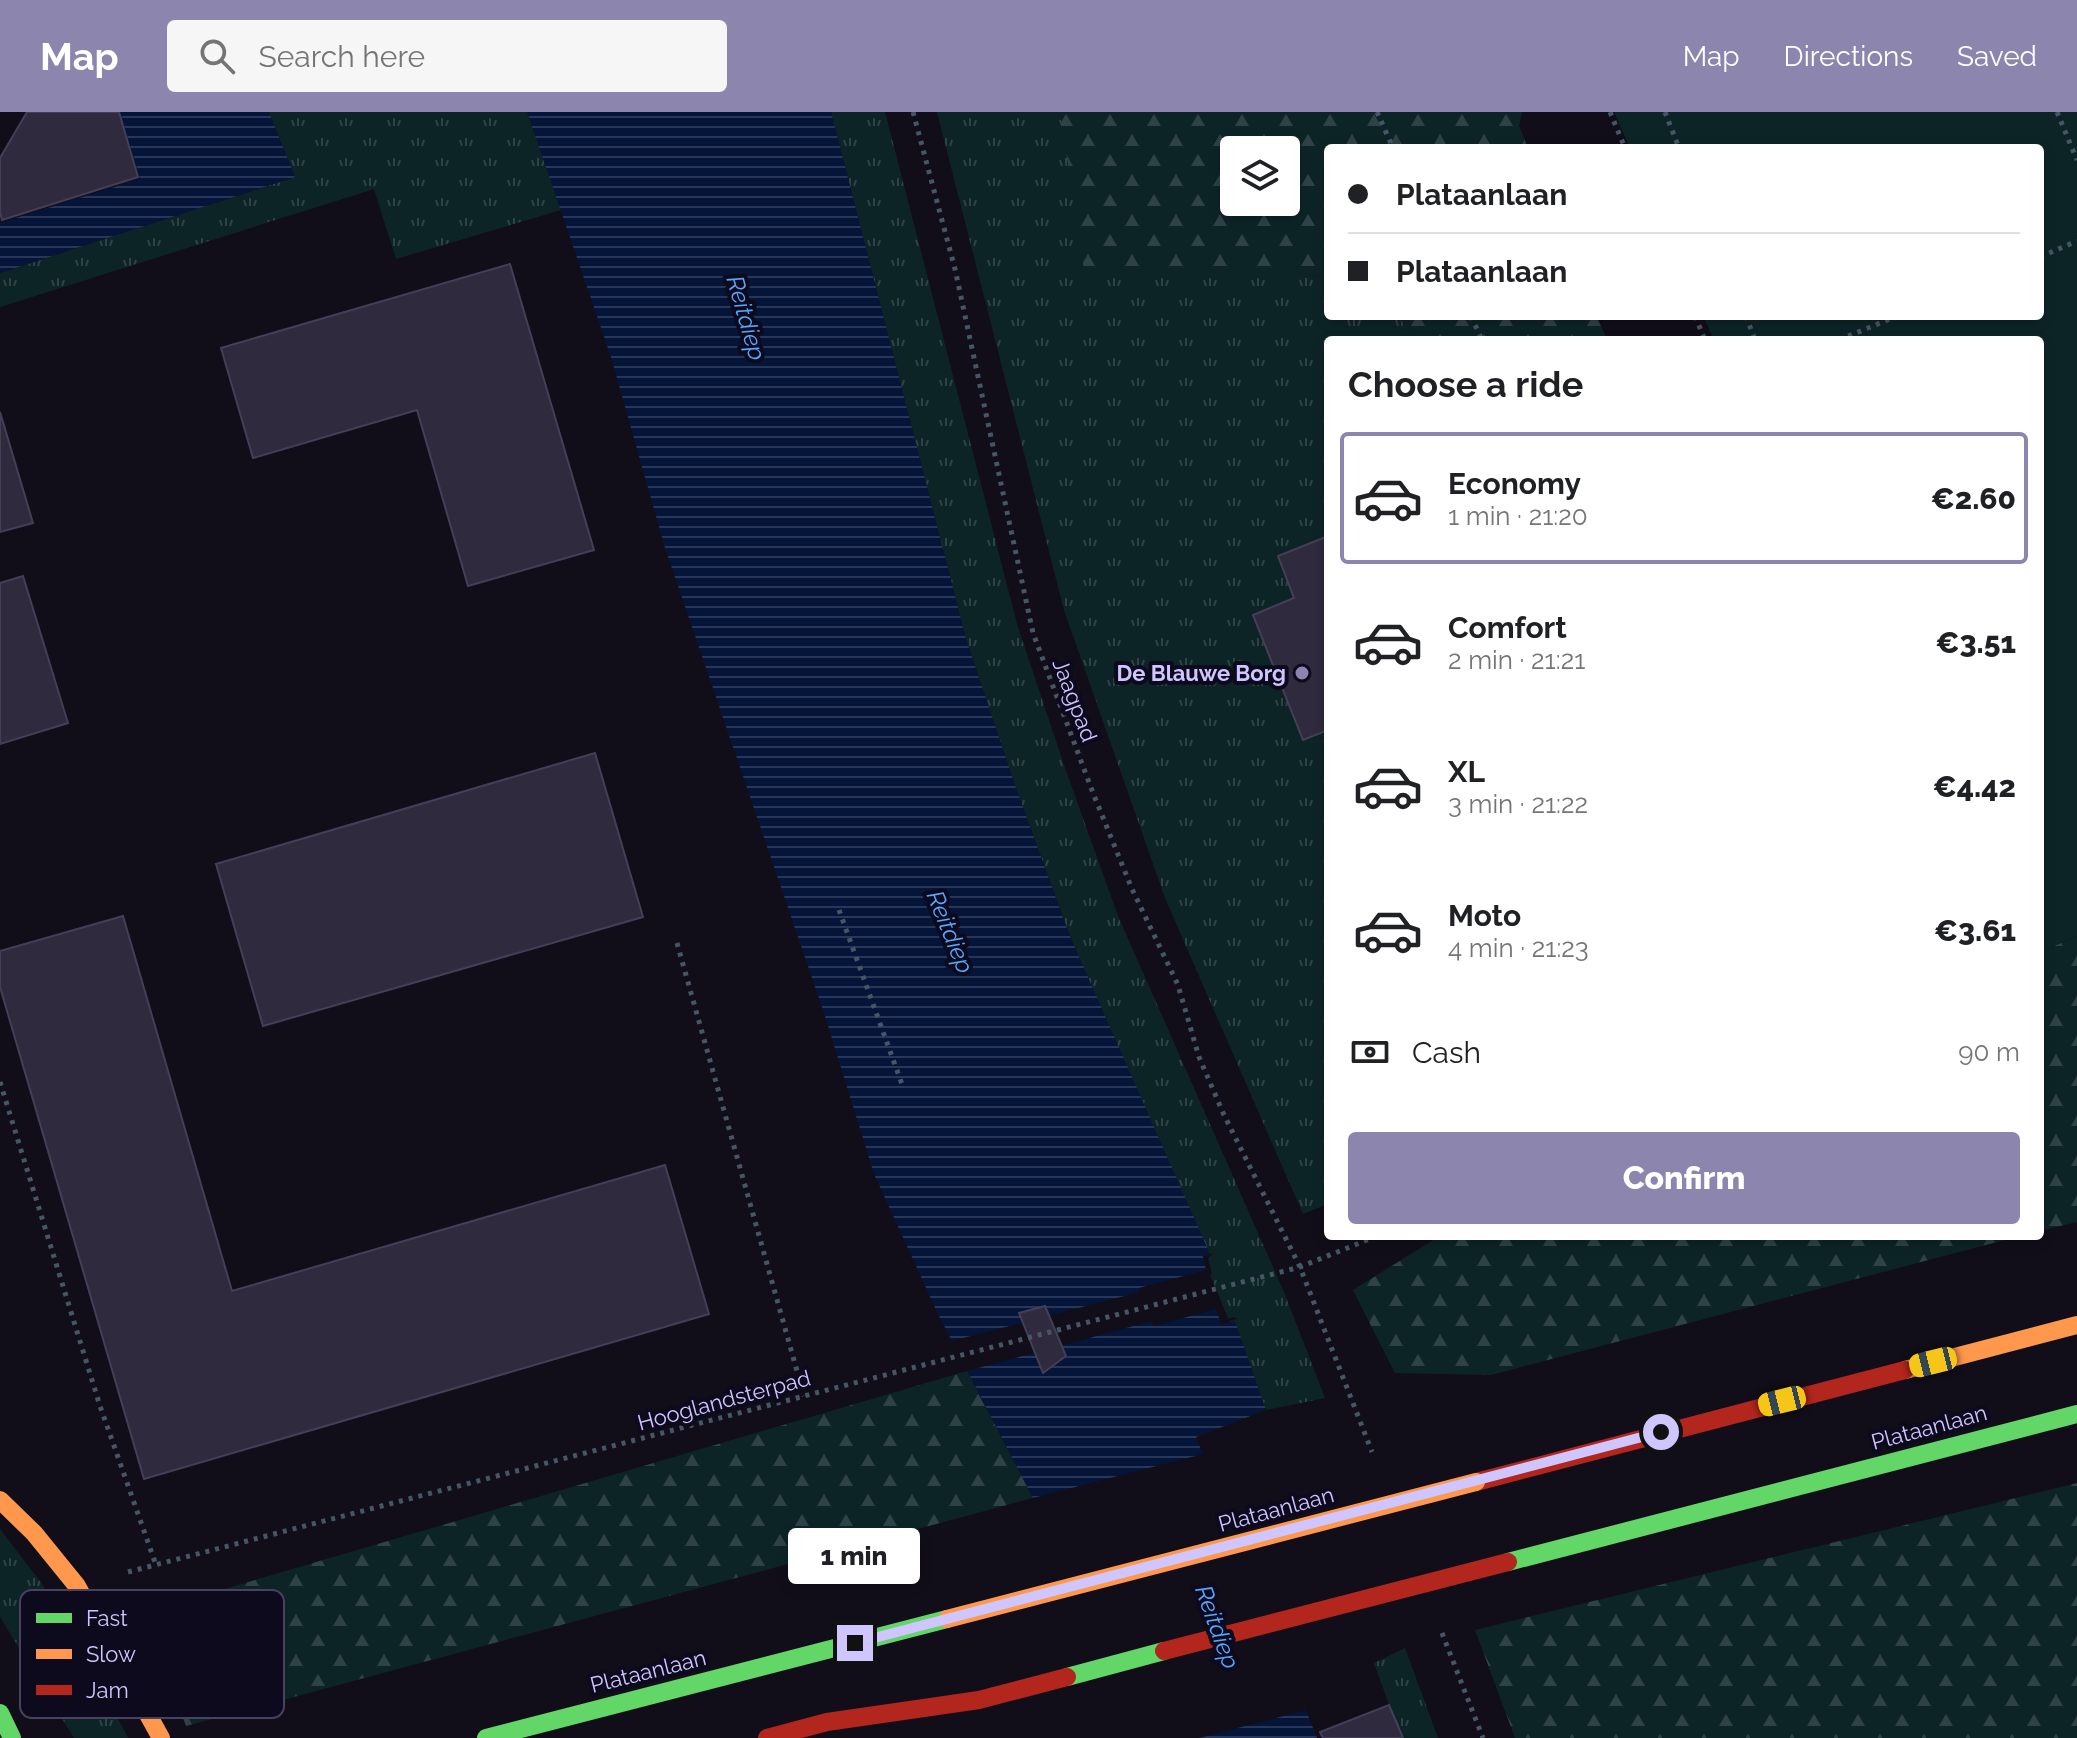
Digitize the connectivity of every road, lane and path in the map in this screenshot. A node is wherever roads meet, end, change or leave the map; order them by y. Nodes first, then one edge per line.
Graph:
1 (913, 112) edge
2 (1377, 112) edge
3 (1610, 112) edge
4 (1665, 112) edge
5 (2057, 112) edge
6 (1391, 144) edge
7 (1623, 144) edge
8 (1677, 144) edge
9 (2077, 160) edge
10 (2077, 241) edge
11 (2044, 255) edge
12 (1887, 320) edge
13 (1849, 336) edge
14 (839, 910) dead end
15 (677, 943) dead end
16 (0, 1082) edge
17 (903, 1087) dead end
18 (1367, 1240) edge
19 (1300, 1267) junction
20 (2077, 1325) edge
21 (804, 1396) junction
22 (2077, 1414) edge
23 (0, 1500) edge
24 (156, 1565) junction
25 (77, 1586) junction
26 (79, 1590) edge
27 (979, 1700) junction
28 (0, 1713) edge
29 (151, 1718) edge
30 (961, 1719) dead end
31 (12, 1738) edge
32 (161, 1738) edge
33 (486, 1738) edge
34 (767, 1738) edge

1 - 19 path, Jaagpad
2 - 6 path
3 - 7 path
4 - 8 path
5 - 9 path
10 - 11 path
12 - 13 path
14 - 17 path
15 - 21 path
16 - 24 path
18 - 19 path, Hooglandsterpad
19 - 21 path, Hooglandsterpad
20 - 33 main road, Plataanlaan, bridge
21 - 24 path, Hooglandsterpad
22 - 27 main road, Plataanlaan, bridge
23 - 25 main road
24 - 25 path, Hooglandsterpad
25 - 26 main road
27 - 30 main road
27 - 34 main road, Plataanlaan
28 - 31 main road
29 - 32 main road

